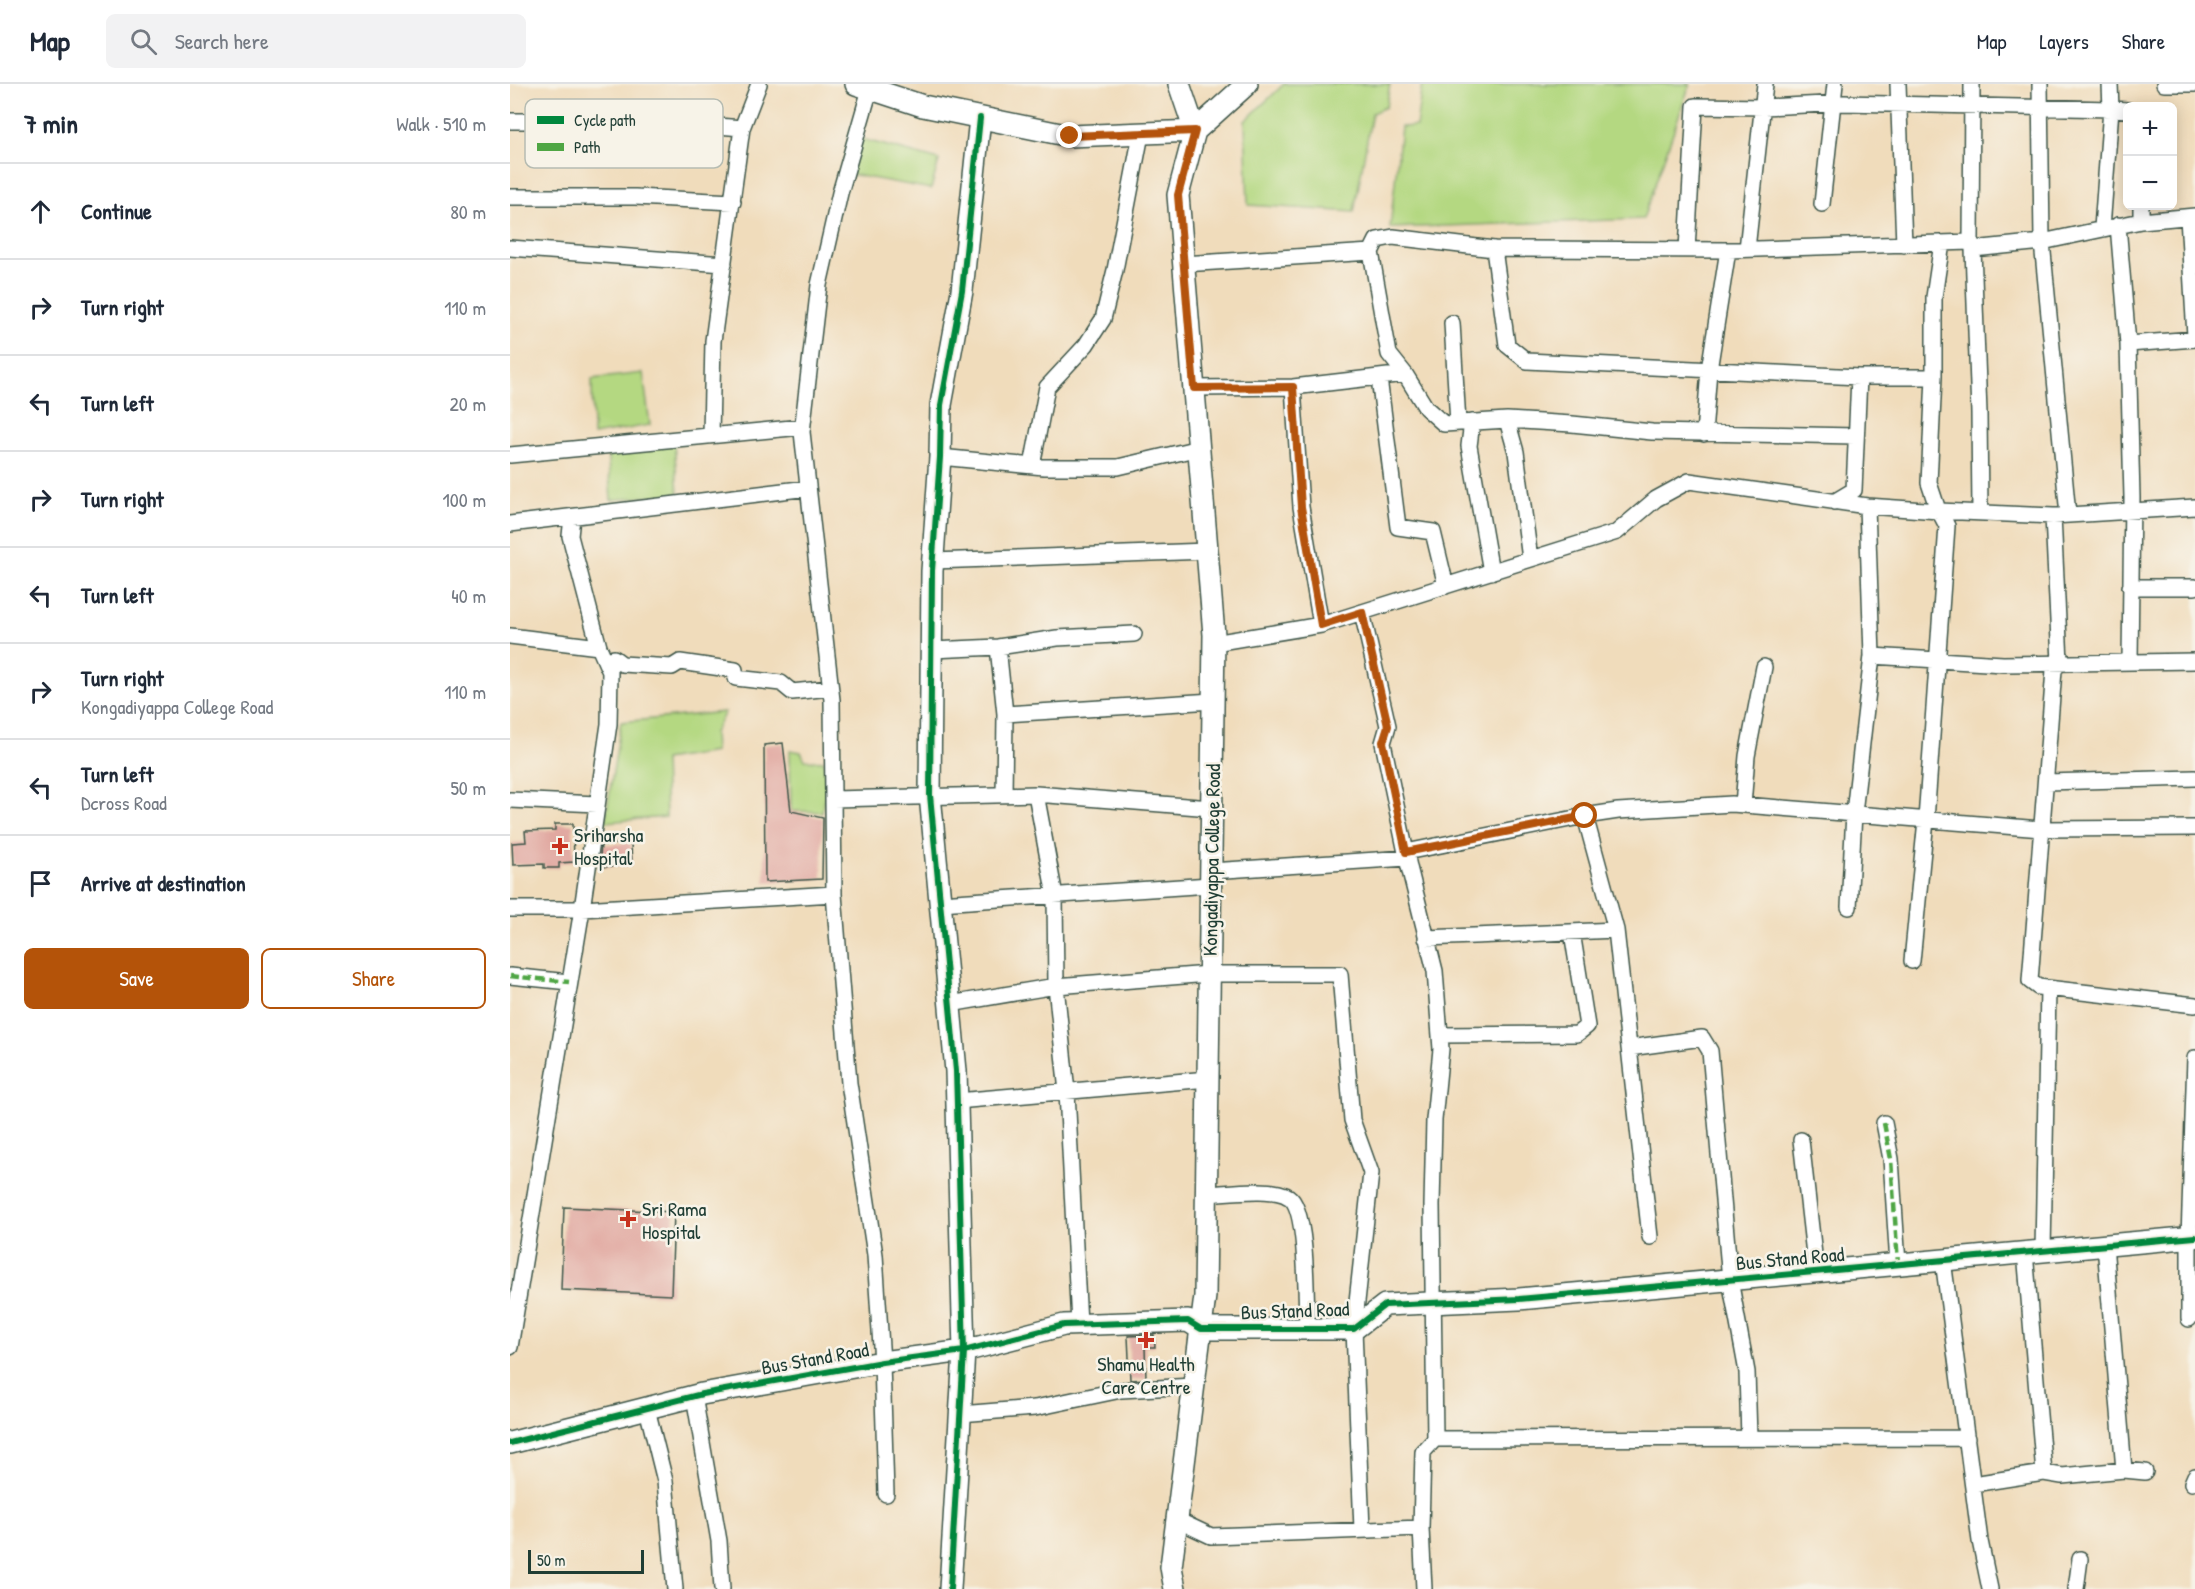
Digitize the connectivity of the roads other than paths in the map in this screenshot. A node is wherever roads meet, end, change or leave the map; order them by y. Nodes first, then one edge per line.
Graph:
1 (759, 84) edge
2 (1179, 84) edge
3 (1247, 84) edge
4 (1765, 84) edge
5 (1835, 84) edge
6 (1898, 84) edge
7 (1972, 84) edge
8 (2040, 84) edge
9 (2110, 84) edge
10 (2164, 84) edge
11 (2195, 84) edge
12 (863, 86) edge
13 (1833, 103) junction
14 (1899, 104) junction
15 (1973, 105) junction
16 (2040, 106) junction
17 (1764, 107) junction
18 (2111, 109) junction
19 (2123, 110) edge
20 (980, 118) junction
21 (510, 122) edge
22 (525, 122) edge
23 (723, 126) edge
24 (742, 128) junction
25 (1195, 131) junction
26 (1141, 134) junction
27 (510, 197) edge
28 (733, 202) junction
29 (1822, 204) dead end
30 (2141, 213) edge
31 (2192, 217) edge
32 (2118, 225) junction
33 (2102, 228) junction
34 (2042, 242) junction
35 (1942, 243) junction
36 (1904, 245) junction
37 (1972, 245) junction
38 (510, 248) edge
39 (1494, 249) junction
40 (1747, 249) junction
41 (1687, 250) junction
42 (1728, 250) junction
43 (1371, 252) junction
44 (724, 264) junction
45 (1184, 264) junction
46 (1452, 323) dead end
47 (2195, 338) edge
48 (2128, 344) junction
49 (1709, 370) junction
50 (1405, 374) junction
51 (1859, 377) junction
52 (1934, 377) junction
53 (1379, 378) junction
54 (1293, 387) junction
55 (1194, 388) junction
56 (1507, 420) junction
57 (1465, 423) junction
58 (802, 427) junction
59 (1704, 434) junction
60 (711, 435) junction
61 (1855, 436) junction
62 (1199, 448) junction
63 (510, 455) edge
64 (940, 457) junction
65 (1032, 466) junction
66 (808, 488) junction
67 (1834, 501) junction
68 (1867, 506) junction
69 (2195, 507) edge
70 (1939, 511) junction
71 (2131, 511) junction
72 (1980, 512) junction
73 (2061, 515) junction
74 (572, 517) junction
75 (510, 524) edge
76 (1207, 551) junction
77 (1530, 559) junction
78 (933, 561) junction
79 (1491, 572) junction
80 (1446, 586) junction
81 (2195, 586) edge
82 (2130, 587) junction
83 (1362, 612) junction
84 (1321, 625) junction
85 (1134, 634) dead end
86 (510, 636) edge
87 (1214, 643) junction
88 (998, 646) junction
89 (932, 650) junction
90 (602, 654) junction
91 (1872, 656) junction
92 (1937, 660) junction
93 (2130, 661) junction
94 (2195, 661) edge
95 (2060, 662) junction
96 (1764, 667) dead end
97 (830, 688) junction
98 (1213, 701) junction
99 (1005, 714) junction
100 (2195, 778) edge
101 (2046, 782) junction
102 (1036, 794) junction
103 (930, 795) junction
104 (1004, 795) junction
105 (833, 799) junction
106 (510, 800) edge
107 (597, 804) junction
108 (1743, 805) junction
109 (1212, 808) junction
110 (1854, 814) junction
111 (1585, 816) junction
112 (1926, 820) junction
113 (2195, 828) edge
114 (2042, 829) junction
115 (1406, 855) junction
116 (1210, 878) junction
117 (834, 894) junction
118 (1054, 896) junction
119 (940, 903) junction
120 (1850, 907) dead end
121 (510, 909) edge
122 (582, 909) junction
123 (1616, 930) junction
124 (1572, 932) junction
125 (1426, 938) junction
126 (1912, 961) dead end
127 (1209, 974) junction
128 (510, 976) edge
129 (569, 982) junction
130 (1056, 986) junction
131 (2038, 987) junction
132 (950, 1004) junction
133 (2195, 1005) edge
134 (1440, 1035) junction
135 (1629, 1048) junction
136 (2195, 1058) edge
137 (1208, 1079) junction
138 (1067, 1092) junction
139 (957, 1101) junction
140 (1884, 1123) dead end
141 (1801, 1140) dead end
142 (1206, 1194) junction
143 (1650, 1237) dead end
144 (2192, 1238) edge
145 (2105, 1245) junction
146 (2034, 1251) junction
147 (1943, 1260) junction
148 (1898, 1264) junction
149 (1816, 1272) junction
150 (1730, 1280) junction
151 (1432, 1303) junction
152 (2189, 1319) dead end
153 (1079, 1324) junction
154 (1201, 1329) junction
155 (1307, 1329) junction
156 (1354, 1329) junction
157 (510, 1347) edge
158 (964, 1351) junction
159 (882, 1362) junction
160 (1193, 1386) junction
161 (694, 1396) junction
162 (647, 1409) junction
163 (960, 1414) junction
164 (1749, 1438) junction
165 (1967, 1438) junction
166 (1435, 1439) junction
167 (510, 1443) edge
168 (2124, 1470) junction
169 (2145, 1472) dead end
170 (2044, 1473) junction
171 (1973, 1484) junction
172 (885, 1494) dead end
173 (1177, 1520) junction
174 (1421, 1528) junction
175 (1362, 1530) junction
176 (2080, 1559) dead end
177 (675, 1589) edge
178 (722, 1589) edge
179 (950, 1589) edge
180 (1175, 1589) edge
181 (1424, 1589) edge
182 (1990, 1589) edge
183 (2076, 1589) edge

1 - 24 street
2 - 25 street
3 - 25 street
4 - 17 street
5 - 13 street
6 - 14 street
7 - 15 street
8 - 16 street
9 - 18 street
10 - 11 street
12 - 20 street
12 - 58 street
13 - 14 street
13 - 17 street
13 - 29 street
14 - 15 street
14 - 36 street
15 - 16 street
15 - 37 street
16 - 18 street
16 - 34 street
17 - 40 street
17 - 41 street
18 - 19 street
18 - 33 street
20 - 26 street
20 - 64 street
21 - 22 street
23 - 24 street
24 - 28 street
25 - 26 street
25 - 45 street, Kongadiyappa College Road
26 - 65 street
27 - 28 street
28 - 44 street
30 - 31 street
30 - 32 street
31 - 47 street
32 - 33 street
32 - 48 street
33 - 34 street
34 - 37 street
34 - 73 street
35 - 36 street
35 - 37 street
35 - 52 street
36 - 40 street
37 - 72 street
38 - 44 street
39 - 41 street
39 - 43 street
39 - 49 street
40 - 42 street
41 - 42 street
42 - 49 street
43 - 45 street
43 - 50 street
44 - 60 street
45 - 55 street, Kongadiyappa College Road
46 - 57 street
47 - 48 street
48 - 71 street
49 - 51 street
49 - 59 street
50 - 53 street
50 - 57 street
51 - 52 street
51 - 61 street
52 - 70 street
53 - 54 street
53 - 80 street
54 - 55 street
54 - 84 street
55 - 62 street, Kongadiyappa College Road
56 - 57 street
56 - 59 street
56 - 77 street
57 - 79 street
58 - 60 street
58 - 66 street
59 - 61 street
60 - 63 street
61 - 67 street
62 - 65 street
62 - 76 street, Kongadiyappa College Road
64 - 65 street
64 - 78 street
66 - 74 street
66 - 97 street
67 - 68 street
67 - 77 street
68 - 70 street
68 - 91 street
69 - 71 street
70 - 72 street
70 - 92 street
71 - 73 street
71 - 82 street
72 - 73 street
73 - 95 street
74 - 75 street
74 - 90 street
76 - 78 street
76 - 87 street, Kongadiyappa College Road
77 - 79 street
78 - 89 street
79 - 80 street
80 - 83 street
81 - 82 street
82 - 93 street
83 - 84 street
83 - 115 street
84 - 87 street
85 - 88 street
86 - 90 street
87 - 98 street, Kongadiyappa College Road
88 - 89 street
88 - 99 street
89 - 103 street
90 - 97 street
90 - 107 street
91 - 92 street
91 - 110 street
92 - 95 street
92 - 112 street
93 - 94 street
93 - 95 street
95 - 101 street
96 - 108 street
97 - 105 street
98 - 99 street
98 - 109 street, Kongadiyappa College Road
99 - 104 street
100 - 101 street
101 - 114 street
102 - 104 street
102 - 109 street
102 - 118 street
103 - 104 street
103 - 105 street
103 - 119 street
105 - 117 street
106 - 107 street
107 - 122 street
108 - 110 street
108 - 111 street
109 - 116 street, Kongadiyappa College Road
110 - 112 street
110 - 120 street
111 - 115 street
111 - 123 street
112 - 114 street
112 - 126 street
113 - 114 street
114 - 131 street
115 - 116 street
115 - 125 street
116 - 118 street
116 - 127 street, Kongadiyappa College Road
117 - 122 street
117 - 159 street
118 - 119 street
118 - 130 street
119 - 132 street
121 - 122 street
122 - 129 street
123 - 124 street
123 - 135 street
124 - 125 street
124 - 134 street
125 - 134 street
127 - 130 street
127 - 137 street, Kongadiyappa College Road
127 - 156 street
128 - 129 street
129 - 157 street
130 - 132 street
130 - 138 street
131 - 133 street
131 - 146 street
132 - 139 street
134 - 151 street
135 - 143 street
135 - 150 street
136 - 144 street
137 - 138 street
137 - 142 street, Kongadiyappa College Road
138 - 139 street
138 - 153 street
139 - 158 street
140 - 148 street
141 - 149 street
142 - 154 street, Kongadiyappa College Road
142 - 155 street
144 - 145 street, Bus Stand Road
144 - 152 street
145 - 146 street, Bus Stand Road
145 - 168 street
146 - 147 street, Bus Stand Road
146 - 170 street
147 - 148 street, Bus Stand Road
147 - 165 street
148 - 149 street, Bus Stand Road
149 - 150 street, Bus Stand Road
150 - 151 street, Bus Stand Road
150 - 164 street
151 - 156 street, Bus Stand Road
151 - 166 street
153 - 154 street, Bus Stand Road
153 - 158 street, Bus Stand Road
154 - 155 street, Bus Stand Road
154 - 160 street, Kongadiyappa College Road
155 - 156 street, Bus Stand Road
156 - 175 street
158 - 159 street, Bus Stand Road
158 - 163 street
159 - 161 street, Bus Stand Road
159 - 172 street
160 - 163 street
160 - 173 street, Kongadiyappa College Road
161 - 162 street, Bus Stand Road
161 - 178 street
162 - 167 street, Bus Stand Road
162 - 177 street
163 - 179 street
164 - 165 street
164 - 166 street
165 - 171 street
166 - 174 street
168 - 169 street
168 - 170 street
170 - 171 street
171 - 182 street
173 - 175 street
173 - 180 street, Kongadiyappa College Road
174 - 175 street
174 - 181 street
176 - 183 street

